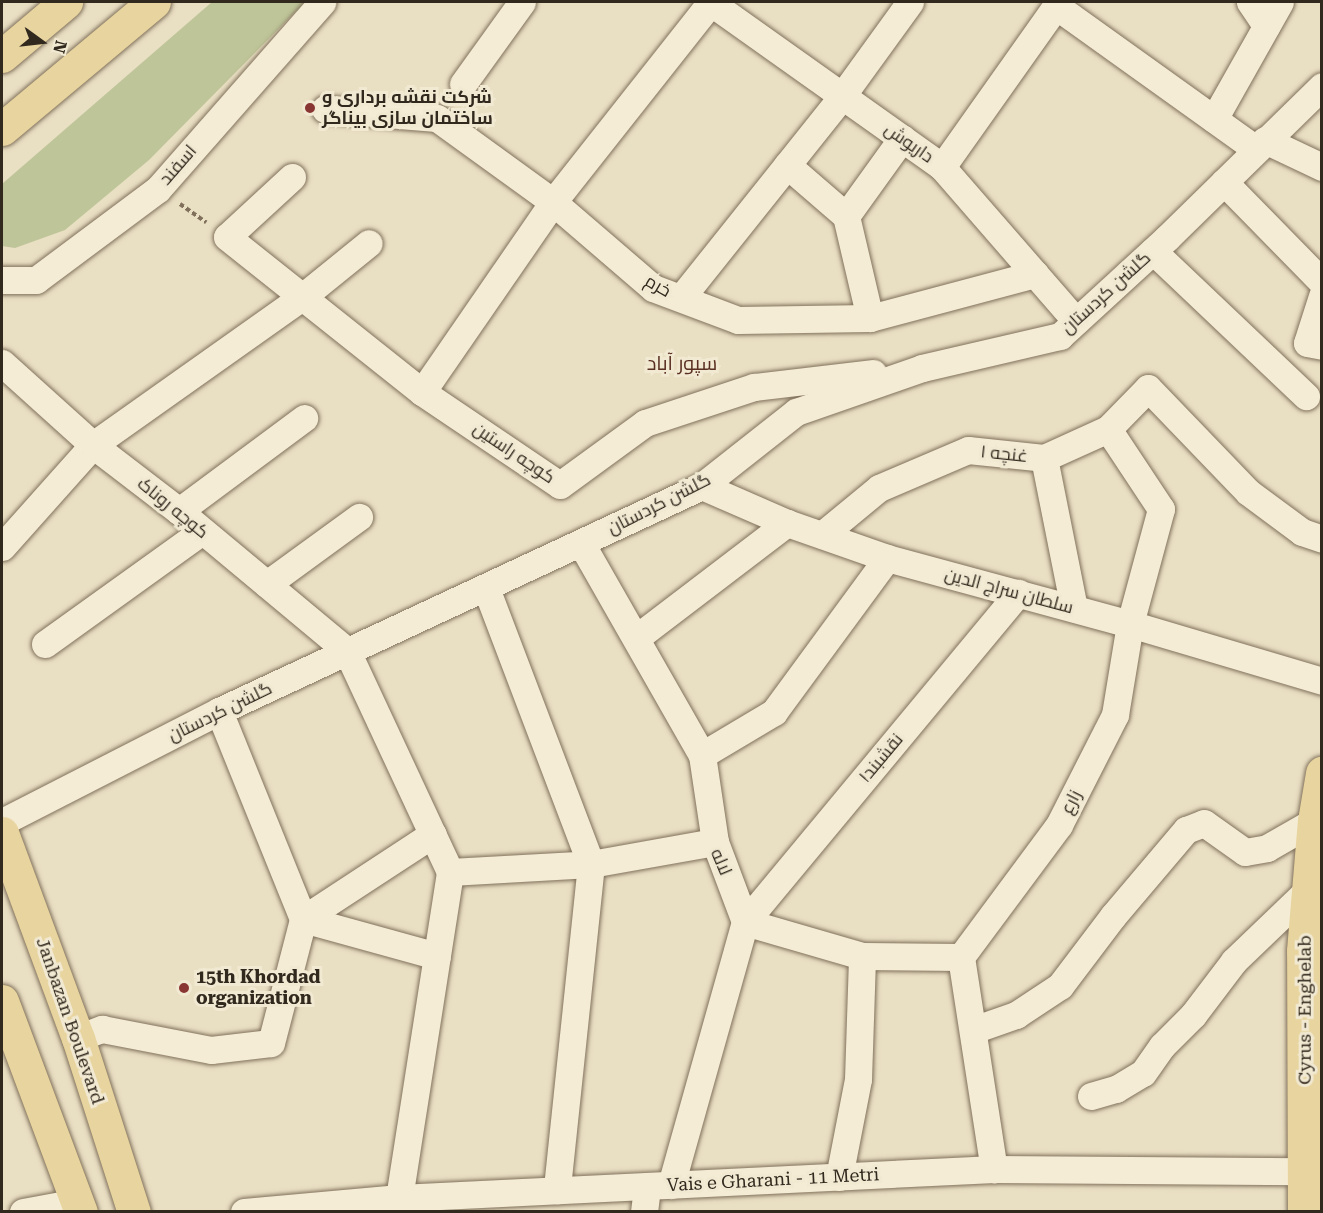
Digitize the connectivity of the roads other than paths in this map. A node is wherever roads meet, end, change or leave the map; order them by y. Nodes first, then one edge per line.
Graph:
1 (66, 2) edge
2 (154, 2) edge
3 (322, 2) edge
4 (522, 2) edge
5 (710, 2) edge
6 (910, 2) edge
7 (1251, 2) edge
8 (1280, 2) edge
9 (1266, 26) junction
10 (2, 56) edge
11 (463, 84) dead end
12 (1322, 86) edge
13 (842, 96) junction
14 (325, 109) dead end
15 (1214, 119) junction
16 (2, 129) edge
17 (902, 138) junction
18 (1261, 145) junction
19 (787, 165) junction
20 (942, 167) junction
21 (1322, 168) edge
22 (292, 177) dead end
23 (1224, 182) junction
24 (553, 202) junction
25 (846, 216) junction
26 (369, 243) dead end
27 (1153, 252) junction
28 (1035, 274) junction
29 (2, 280) edge
30 (1322, 282) edge
31 (1322, 296) edge
32 (301, 298) junction
33 (681, 298) junction
34 (870, 318) junction
35 (1076, 321) junction
36 (1314, 344) edge
37 (2, 363) edge
38 (922, 368) junction
39 (1275, 368) junction
40 (422, 392) junction
41 (1306, 396) dead end
42 (304, 418) dead end
43 (1108, 429) junction
44 (93, 445) junction
45 (1044, 458) junction
46 (702, 486) junction
47 (179, 511) junction
48 (359, 517) dead end
49 (787, 523) junction
50 (202, 531) junction
51 (822, 535) junction
52 (1322, 539) edge
53 (581, 543) junction
54 (2, 546) edge
55 (887, 558) junction
56 (267, 584) junction
57 (486, 588) junction
58 (1018, 593) junction
59 (1074, 608) junction
60 (1130, 624) junction
61 (636, 638) junction
62 (45, 644) dead end
63 (347, 651) junction
64 (1322, 681) edge
65 (219, 711) junction
66 (702, 755) junction
67 (1322, 773) edge
68 (2, 822) edge
69 (1318, 824) edge
70 (2, 833) edge
71 (433, 834) junction
72 (715, 842) junction
73 (591, 864) junction
74 (450, 872) junction
75 (1308, 890) junction
76 (303, 919) junction
77 (745, 922) junction
78 (437, 956) junction
79 (862, 956) junction
80 (961, 957) junction
81 (2, 1001) edge
82 (973, 1030) junction
83 (78, 1038) junction
84 (1090, 1096) dead end
85 (1322, 1096) edge
86 (1312, 1161) edge
87 (994, 1169) junction
88 (839, 1177) junction
89 (557, 1190) junction
90 (654, 1194) edge
91 (399, 1198) junction
92 (427, 1204) edge
93 (79, 1207) edge
94 (23, 1212) edge
95 (134, 1212) edge
96 (244, 1212) edge
97 (1304, 1212) edge

1 - 10 main road
2 - 16 main road
3 - 29 street, اسفند
4 - 11 street
5 - 13 street, داریوش
5 - 24 street
6 - 13 street
7 - 9 street
8 - 9 street
9 - 15 street
12 - 18 street, گلشن کردستان
13 - 17 street, داریوش
13 - 19 street
14 - 24 street, خرم
15 - 18 street
15 - 20 street
17 - 20 street, داریوش
17 - 25 street
18 - 21 street
18 - 23 street, گلشن کردستان
19 - 25 street
19 - 33 street
20 - 28 street, داریوش
22 - 32 street, کوچه راستین
23 - 27 street, گلشن کردستان
23 - 30 street
24 - 33 street, خرم
24 - 40 street
25 - 34 street
26 - 32 street
27 - 35 street, گلشن کردستان
27 - 39 street
28 - 34 street, خرم
28 - 35 street, داریوش
31 - 36 street
32 - 40 street, کوچه راستین
32 - 44 street
33 - 34 street, خرم
35 - 38 street, گلشن کردستان
36 - 39 street
37 - 44 street, کوچه روناک
38 - 40 street, کوچه راستین
38 - 46 street, گلشن کردستان
39 - 41 street
42 - 47 street
43 - 45 street, غنچه ۱
43 - 52 street
43 - 60 street, زارع
44 - 47 street, کوچه روناک
44 - 54 street
45 - 51 street, غنچه ۱
45 - 59 street
46 - 49 street, سلطان سراج الدین
46 - 53 street, گلشن کردستان
47 - 50 street, کوچه روناک
48 - 56 street
49 - 51 street, سلطان سراج الدین
49 - 61 street
50 - 56 street, کوچه روناک
50 - 62 street
51 - 55 street, سلطان سراج الدین
53 - 57 street, گلشن کردستان
53 - 61 street
55 - 58 street, سلطان سراج الدین
55 - 66 street
56 - 63 street, کوچه روناک
57 - 63 street, گلشن کردستان
57 - 73 street
58 - 59 street, سلطان سراج الدین
58 - 77 street, نقشبند۱
59 - 60 street, سلطان سراج الدین
60 - 64 street, سلطان سراج الدین
60 - 80 street, زارع
61 - 66 street
63 - 65 street, گلشن کردستان
63 - 71 street
65 - 68 street, گلشن کردستان
65 - 76 street
66 - 72 street
67 - 69 main road, Cyrus - Enghelab
69 - 75 main road, Cyrus - Enghelab
69 - 82 street
70 - 83 main road, Janbazan Boulevard
71 - 74 street
71 - 76 street
72 - 73 street, لاله
72 - 77 street, لاله
73 - 74 street, لاله
73 - 89 street
74 - 78 street
75 - 84 street
75 - 86 main road, Cyrus - Enghelab
76 - 78 street
76 - 83 street
77 - 79 street
77 - 90 street
78 - 91 street
79 - 80 street
79 - 88 street
80 - 82 street
81 - 93 main road
82 - 87 street
83 - 95 main road, Janbazan Boulevard
85 - 86 street
86 - 87 street, Vais e Gharani - 11 Metri
86 - 97 main road, Cyrus - Enghelab
87 - 88 street, Vais e Gharani - 11 Metri
88 - 90 street, Vais e Gharani - 11 Metri
89 - 90 street, Vais e Gharani - 11 Metri
89 - 92 street, Vais e Gharani - 11 Metri
91 - 92 street, Vais e Gharani - 11 Metri
91 - 96 street, Vais e Gharani - 11 Metri
93 - 94 street

